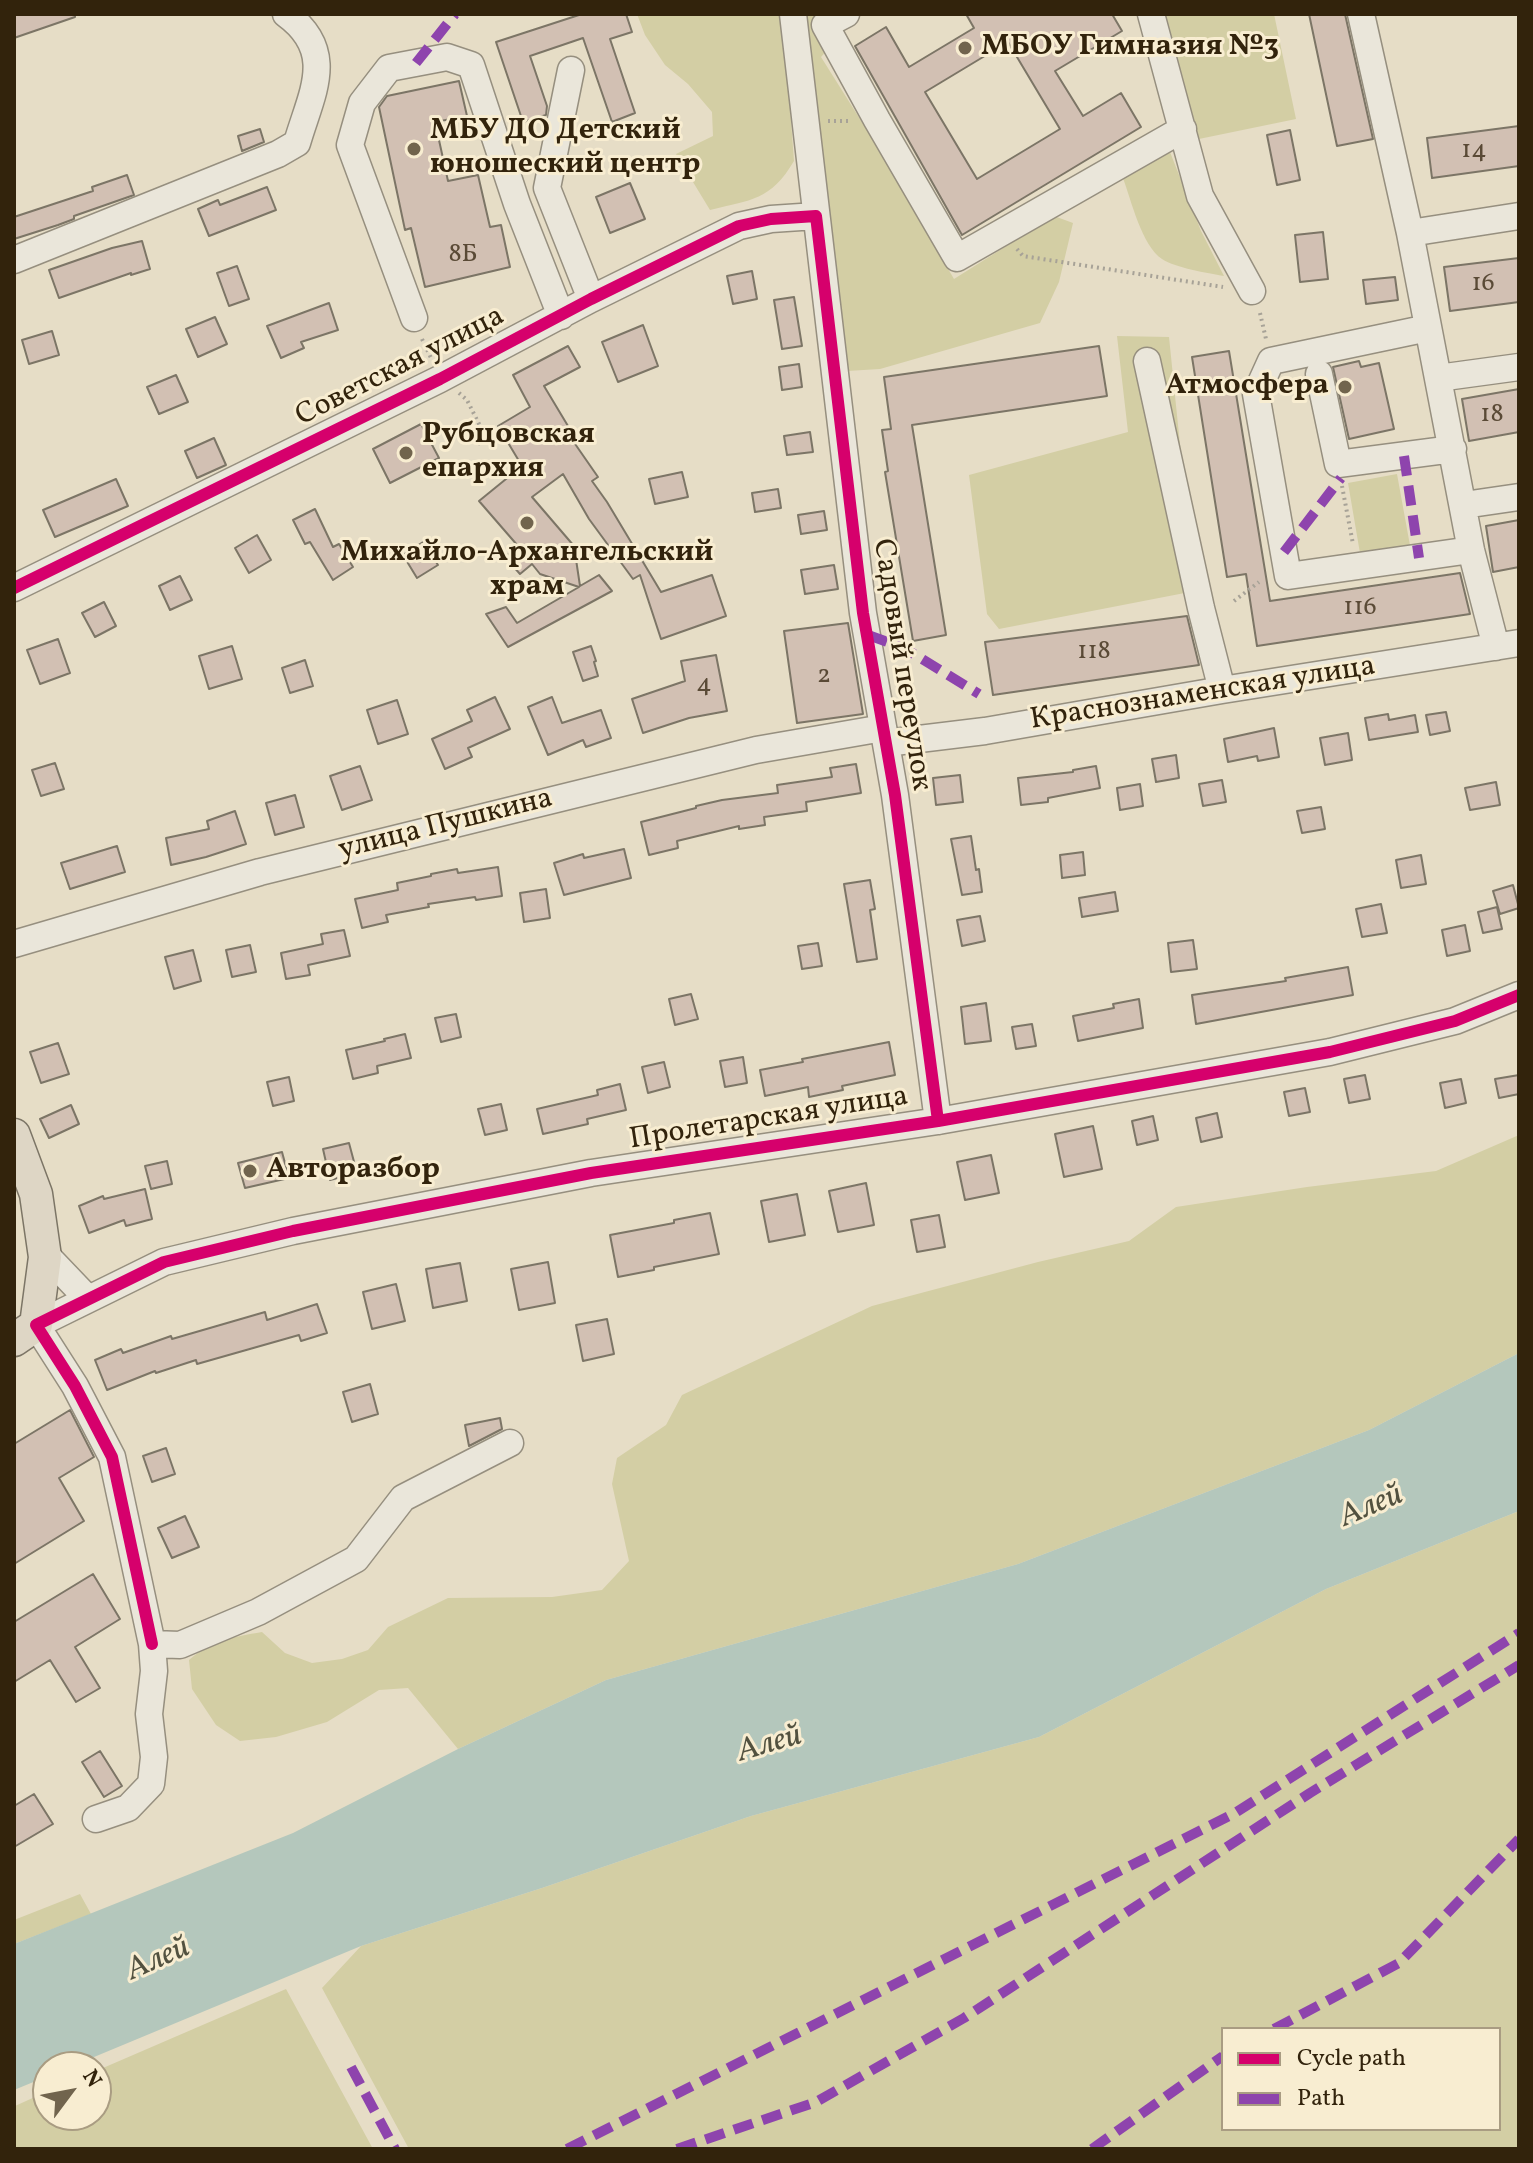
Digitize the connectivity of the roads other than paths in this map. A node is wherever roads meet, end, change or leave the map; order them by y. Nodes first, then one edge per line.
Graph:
1 (286, 14) edge
2 (793, 14) edge
3 (846, 14) edge
4 (1151, 14) edge
5 (1361, 14) edge
6 (571, 70) dead end
7 (1183, 129) junction
8 (816, 216) junction
9 (1519, 216) edge
10 (1410, 233) junction
11 (14, 260) edge
12 (1252, 291) road end
13 (591, 299) junction
14 (561, 316) junction
15 (414, 318) road end
16 (1428, 328) junction
17 (1147, 361) dead end
18 (1519, 367) edge
19 (1319, 374) dead end
20 (1438, 378) junction
21 (1453, 449) junction
22 (1519, 497) edge
23 (1464, 505) junction
24 (1471, 550) junction
25 (14, 588) edge
26 (1508, 645) edge
27 (1222, 690) junction
28 (885, 736) junction
29 (14, 944) edge
30 (1519, 995) edge
31 (938, 1121) junction
32 (14, 1135) edge
33 (45, 1254) junction
34 (88, 1299) junction
35 (25, 1332) edge
36 (510, 1443) dead end
37 (152, 1644) junction
38 (96, 1819) dead end

1 - 11 street
2 - 8 street, Садовый переулок
3 - 7 street
4 - 7 street
5 - 10 street
6 - 13 street
7 - 12 street
8 - 13 street, Советская улица
8 - 28 street, Садовый переулок
9 - 10 street
10 - 16 street
13 - 14 street, Советская улица
14 - 15 street
14 - 25 street, Советская улица
16 - 20 street
16 - 24 street
17 - 27 street
18 - 20 street
19 - 21 street
20 - 21 street
21 - 23 street
22 - 23 street
23 - 24 street
24 - 26 street
26 - 27 street, Краснознаменская улица
27 - 28 street, Краснознаменская улица
28 - 29 street, улица Пушкина
28 - 31 street, Садовый переулок
30 - 31 street, Пролетарская улица
31 - 34 street, Пролетарская улица
32 - 33 main road
33 - 34 street
33 - 35 main road
34 - 35 street, Пролетарская улица
35 - 37 street
36 - 37 street
37 - 38 street

